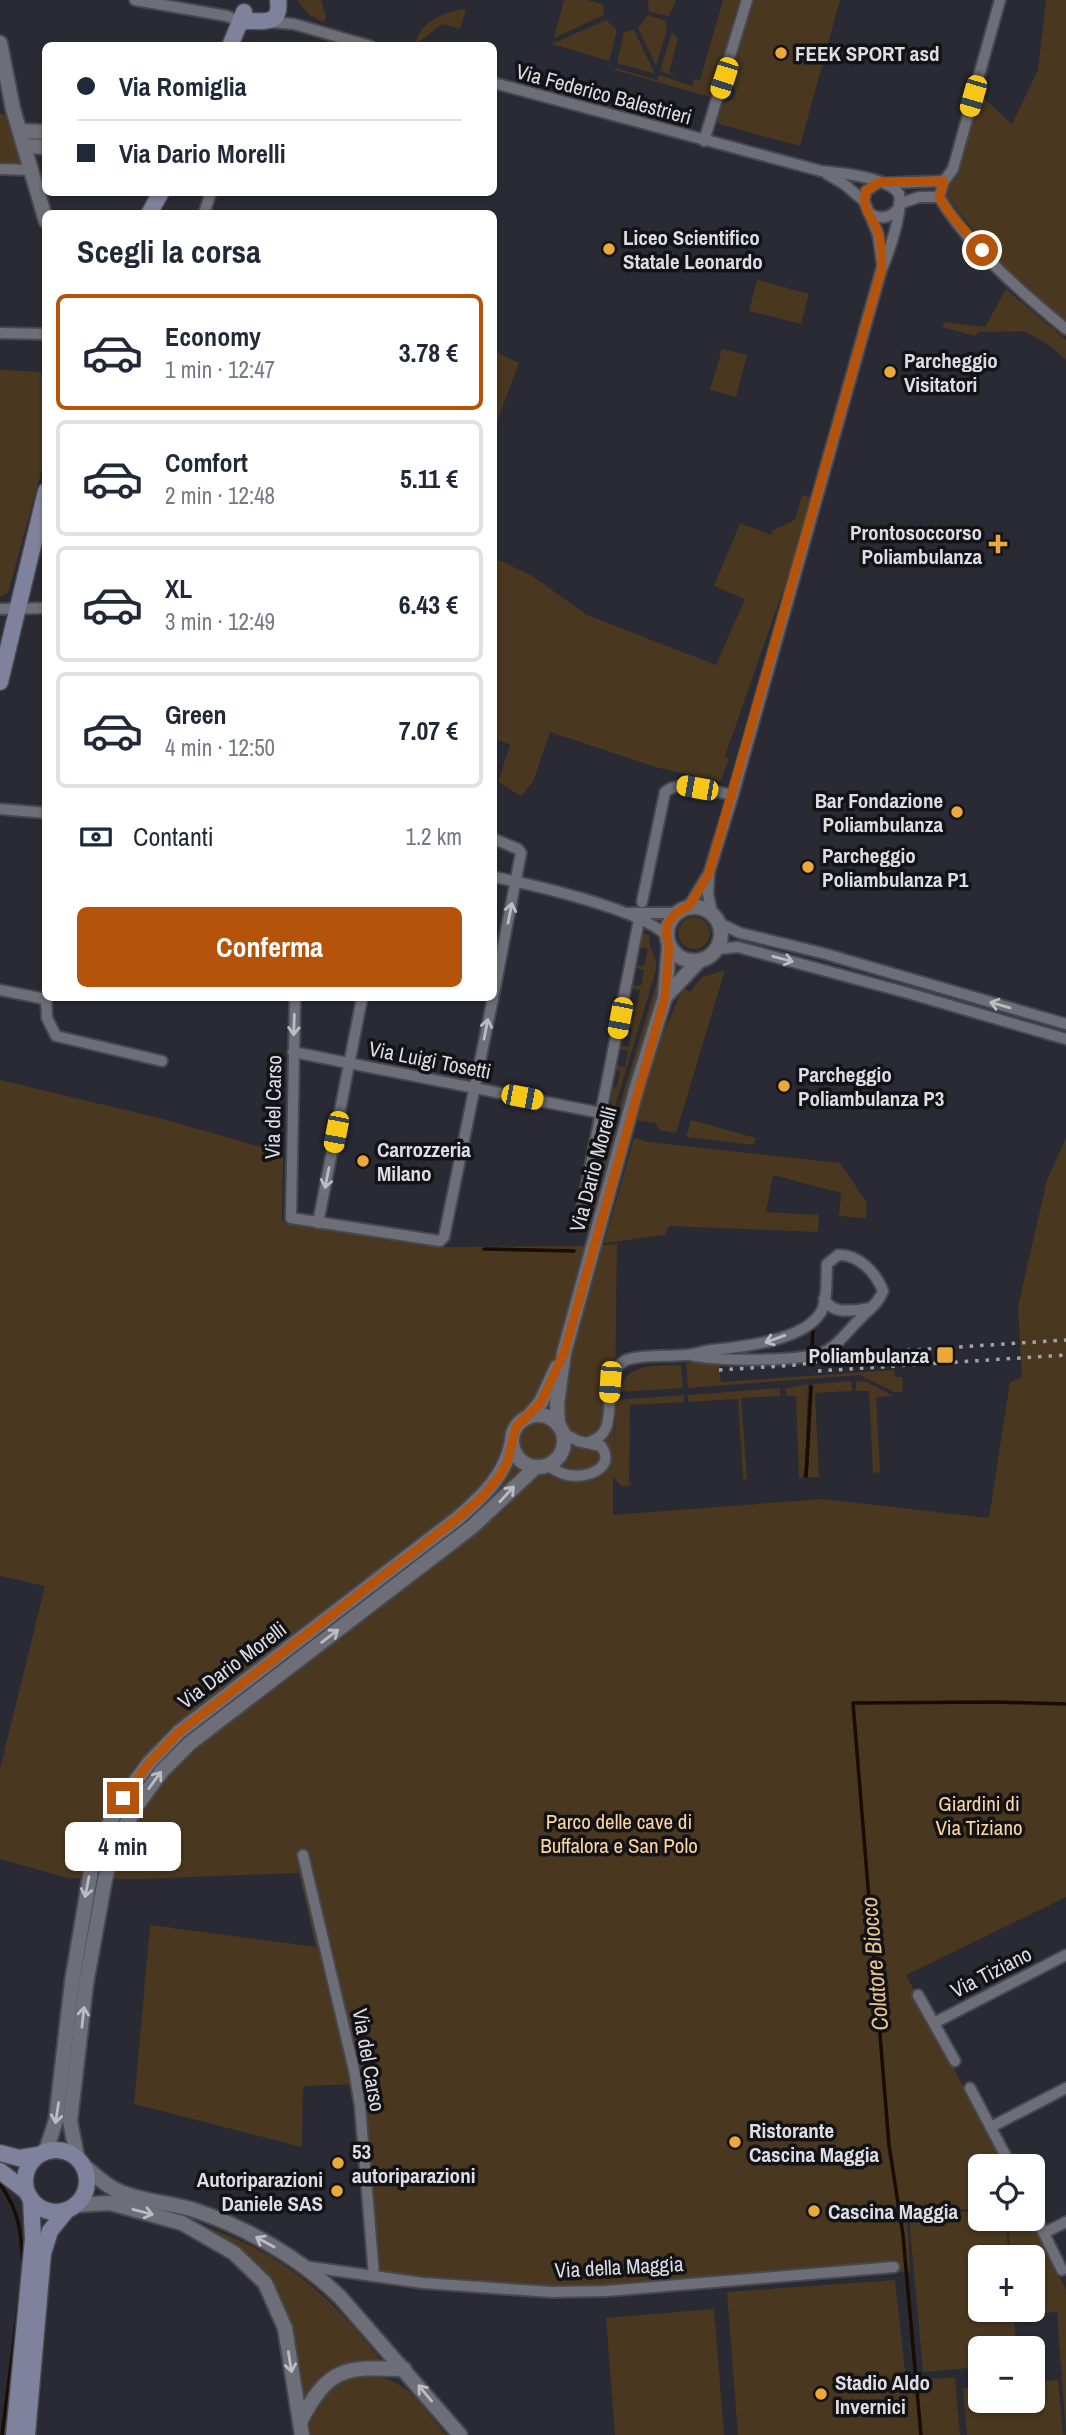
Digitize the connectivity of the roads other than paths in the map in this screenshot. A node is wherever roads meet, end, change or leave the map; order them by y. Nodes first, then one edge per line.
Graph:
1 (135, 0) edge
2 (747, 0) edge
3 (1000, 0) edge
4 (278, 4) edge
5 (294, 24) junction
6 (245, 25) edge
7 (356, 42) edge
8 (0, 46) edge
9 (497, 84) edge
10 (7, 108) edge
11 (20, 131) junction
12 (42, 132) edge
13 (704, 141) junction
14 (24, 146) junction
15 (42, 147) edge
16 (0, 169) edge
17 (31, 170) junction
18 (821, 171) junction
19 (944, 181) junction
20 (883, 183) junction
21 (939, 197) junction
22 (866, 207) junction
23 (899, 207) junction
24 (43, 210) edge
25 (881, 271) junction
26 (1066, 329) edge
27 (0, 333) edge
28 (42, 334) edge
29 (42, 508) edge
30 (18, 608) junction
31 (42, 608) edge
32 (0, 609) edge
33 (0, 682) edge
34 (733, 795) junction
35 (0, 809) edge
36 (42, 813) edge
37 (497, 840) edge
38 (709, 873) junction
39 (497, 878) edge
40 (516, 881) junction
41 (642, 902) dead end
42 (682, 910) junction
43 (627, 913) junction
44 (716, 918) junction
45 (639, 920) junction
46 (668, 941) junction
47 (717, 949) junction
48 (822, 953) junction
49 (699, 961) junction
50 (807, 965) junction
51 (497, 975) edge
52 (932, 985) junction
53 (0, 990) edge
54 (920, 996) junction
55 (42, 997) edge
56 (665, 997) junction
57 (46, 1001) edge
58 (295, 1001) edge
59 (361, 1001) edge
60 (492, 1001) edge
61 (1062, 1023) edge
62 (1020, 1025) junction
63 (1066, 1039) edge
64 (293, 1052) junction
65 (162, 1061) dead end
66 (349, 1063) junction
67 (474, 1088) junction
68 (601, 1113) junction
69 (318, 1223) junction
70 (579, 1223) dead end
71 (824, 1299) junction
72 (871, 1308) junction
73 (564, 1353) junction
74 (690, 1355) junction
75 (528, 1418) junction
76 (609, 1420) junction
77 (560, 1429) junction
78 (512, 1441) junction
79 (589, 1442) junction
80 (606, 1457) junction
81 (541, 1466) junction
82 (303, 1855) dead end
83 (1066, 1955) edge
84 (918, 1995) dead end
85 (934, 2023) junction
86 (955, 2061) dead end
87 (970, 2088) dead end
88 (1066, 2088) edge
89 (991, 2127) junction
90 (0, 2153) edge
91 (42, 2153) junction
92 (1005, 2154) edge
93 (80, 2162) junction
94 (0, 2171) edge
95 (28, 2195) junction
96 (71, 2208) junction
97 (1066, 2222) edge
98 (1044, 2233) joint
99 (300, 2265) junction
100 (894, 2267) dead end
101 (1062, 2270) dead end
102 (347, 2273) junction
103 (374, 2276) junction
104 (340, 2297) junction
105 (404, 2369) junction
106 (301, 2428) edge
107 (14, 2435) edge
108 (27, 2435) edge
109 (460, 2435) edge

1 - 6 street
2 - 13 street, Via Federico Balestrieri
3 - 19 street
4 - 5 street
4 - 6 main road
5 - 6 street
5 - 7 street
8 - 10 street
9 - 13 street, Via Federico Balestrieri
10 - 11 street
11 - 12 street
11 - 14 street
13 - 18 street, Via Federico Balestrieri
14 - 15 street
14 - 17 street
16 - 17 street
17 - 24 street
18 - 20 street, Via Federico Balestrieri
18 - 22 street, Via Federico Balestrieri
19 - 20 street, Via Federico Balestrieri
19 - 21 street
20 - 22 street
20 - 23 street
21 - 23 street
21 - 26 street
22 - 23 street
22 - 25 street
23 - 25 street
25 - 34 street
27 - 28 street
29 - 30 main road
30 - 31 street
30 - 32 street
30 - 33 main road
34 - 38 street
34 - 41 street
35 - 36 street
37 - 40 street
38 - 42 street
38 - 44 street
39 - 40 street
40 - 43 street
51 -> 40 street
42 - 43 street
42 - 44 street
42 - 46 street
43 - 45 street
44 - 47 street
44 - 48 street
45 - 46 street
45 - 68 street
46 - 49 street
46 - 56 street, Via Dario Morelli
47 - 49 street
47 -> 50 street
48 - 50 street
48 - 52 street
49 - 56 street, Via Dario Morelli
50 - 54 street
52 - 54 street
61 -> 52 street
53 - 55 street
54 - 62 street
56 - 73 street, Via Dario Morelli
57 - 65 street
58 -> 64 street, Via del Carso
59 - 66 street
67 -> 60 street
61 - 62 street
62 - 63 street
64 - 66 street, Via Luigi Tosetti
64 - 69 street, Via del Carso
66 - 67 street, Via Luigi Tosetti
66 -> 69 street
67 - 68 street, Via Luigi Tosetti
67 - 69 street
68 - 70 street
71 - 72 street
71 - 72 street
71 -> 74 street
72 - 74 street
73 - 75 street, Via Dario Morelli
73 - 77 street, Via Dario Morelli
74 - 76 street
75 - 77 street
75 - 78 street, Via Dario Morelli
76 - 79 street
76 - 80 street
77 - 79 street
77 - 81 street, Via Dario Morelli
78 - 81 street
78 -> 91 street, Via Dario Morelli
79 - 80 street
80 - 81 street
93 -> 81 street, Via Dario Morelli
82 - 103 street, Via del Carso
83 - 85 street, Via Tiziano
84 - 85 street, Via Tiziano
85 - 86 street, Via Tiziano
87 - 89 street
88 - 89 street
89 - 92 street
90 - 91 main road
91 - 93 main road
91 - 95 main road
93 - 96 main road
99 -> 93 street
94 - 95 main road
95 - 96 main road
95 - 107 main road
96 -> 106 street
96 - 108 main road
97 - 98 street
98 - 101 street
99 - 102 street, Via della Maggia
99 - 104 street
100 - 103 street, Via della Maggia
102 - 103 street, Via della Maggia
102 - 104 street
104 - 105 street
105 - 106 street
109 -> 105 street

